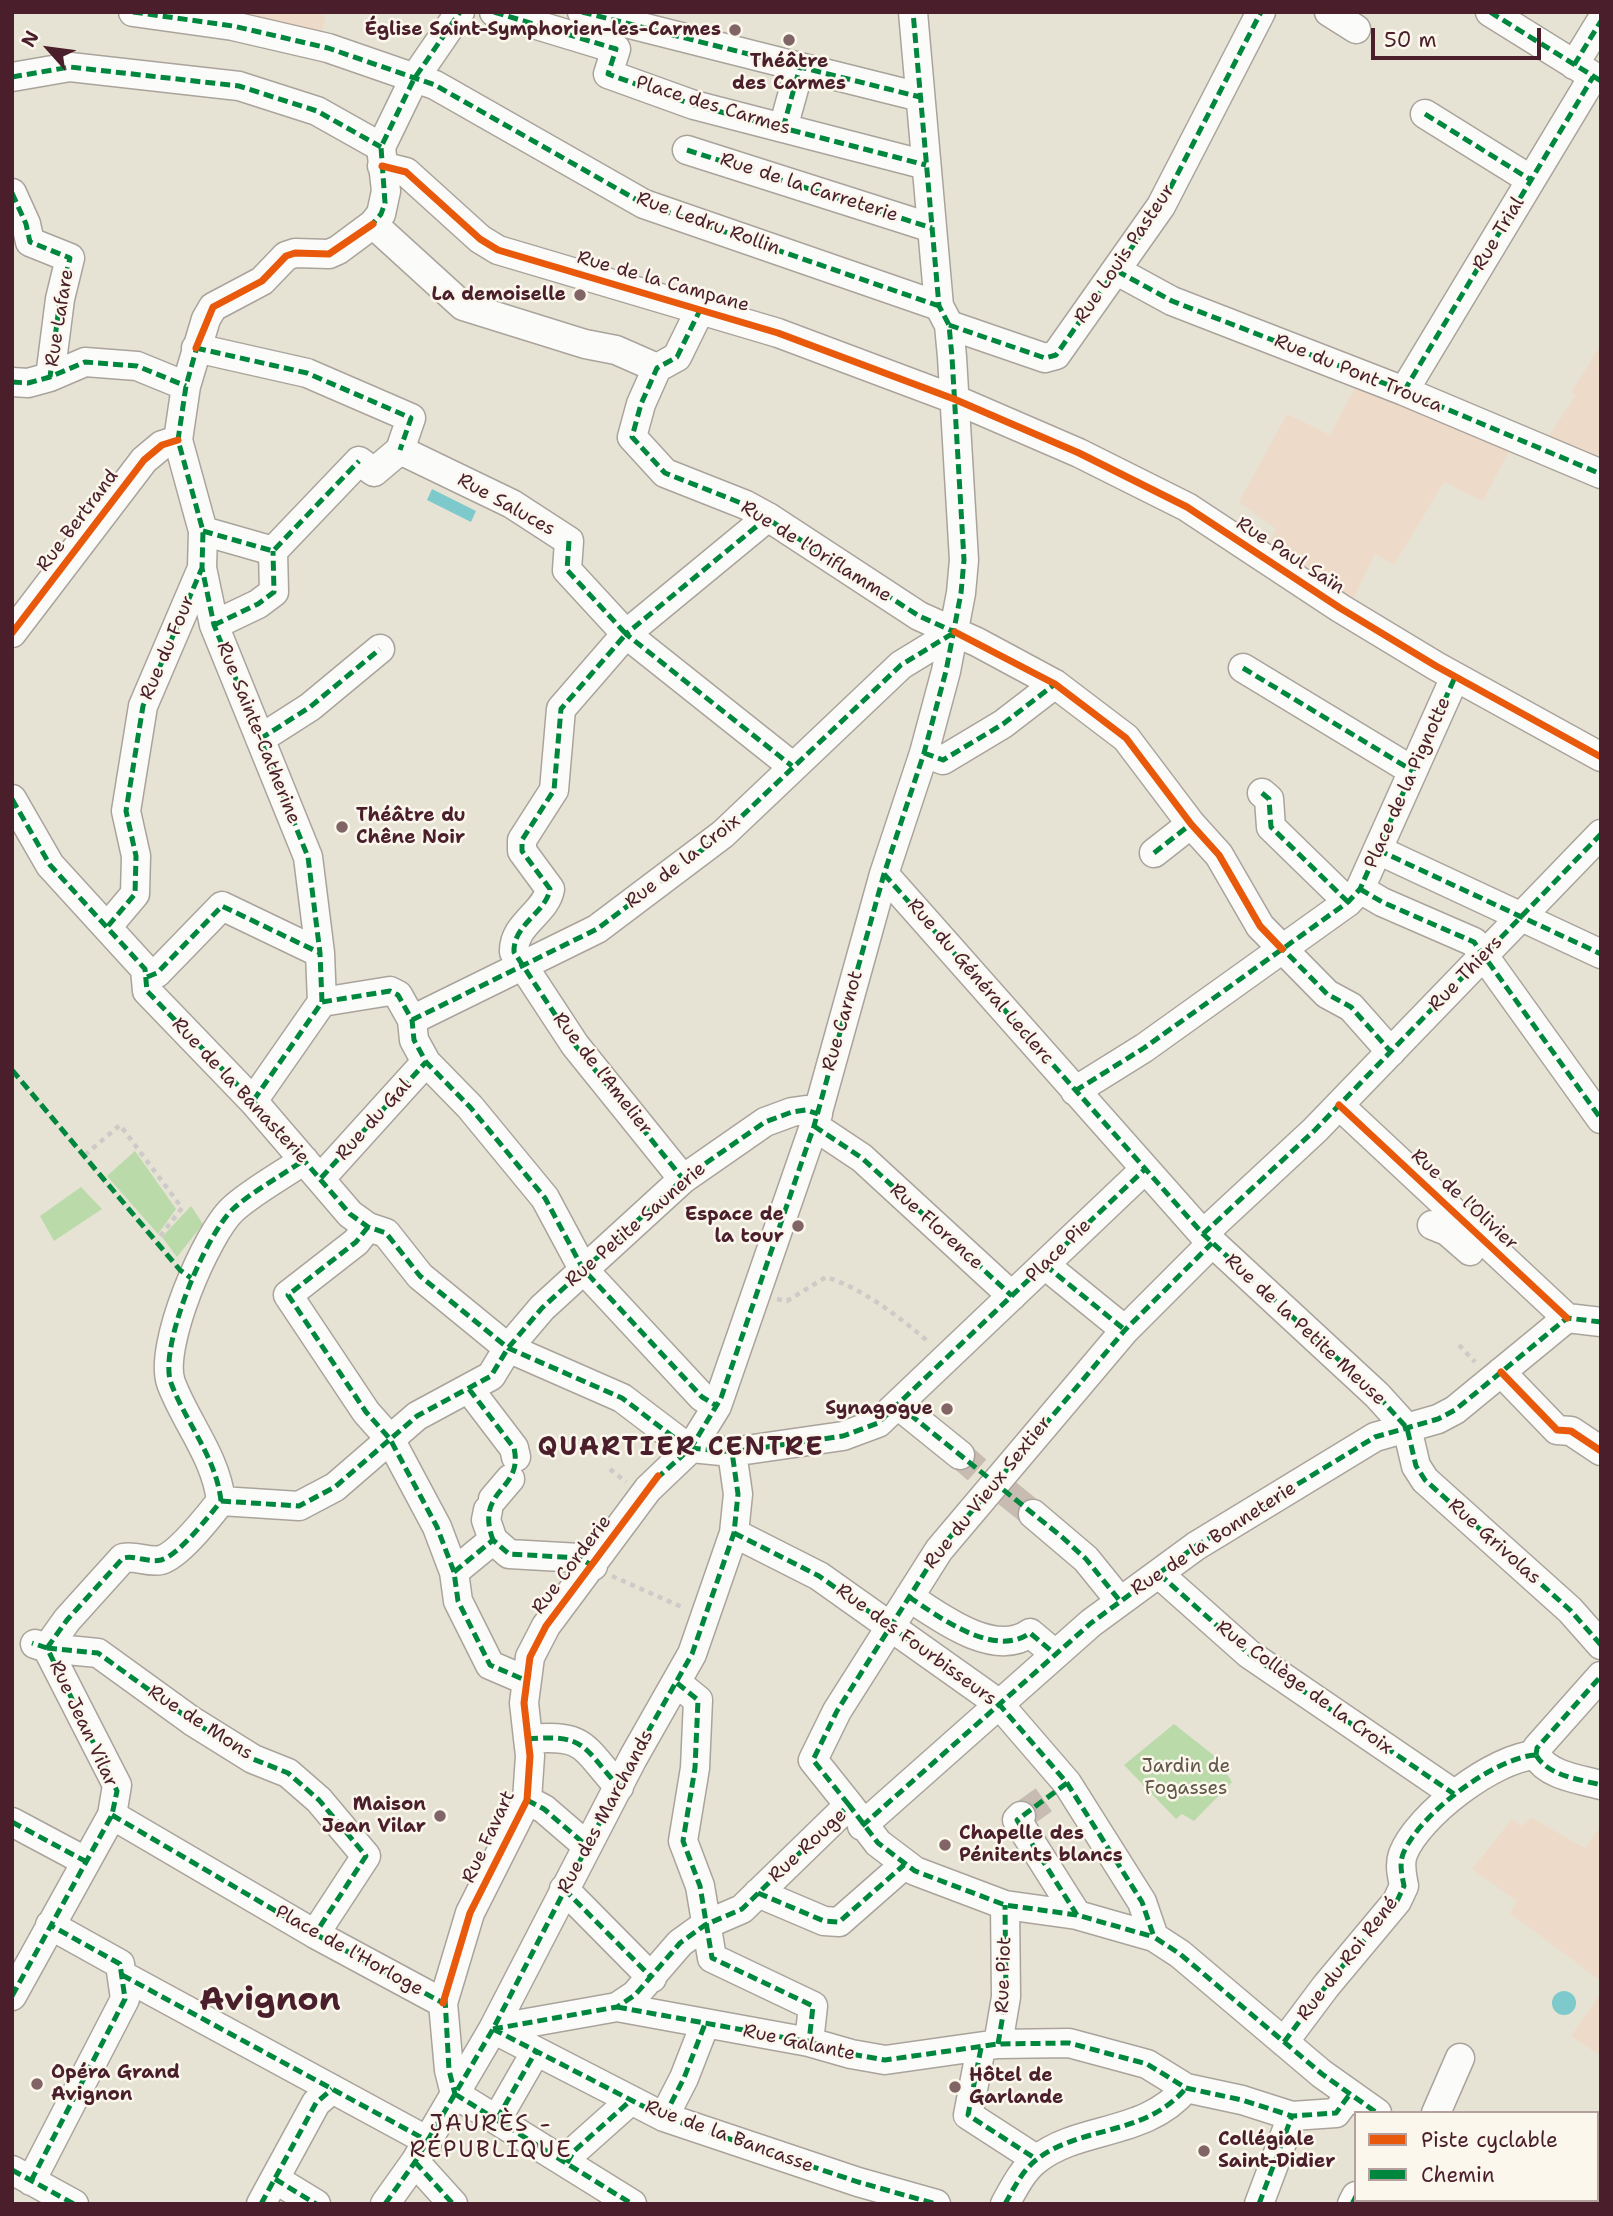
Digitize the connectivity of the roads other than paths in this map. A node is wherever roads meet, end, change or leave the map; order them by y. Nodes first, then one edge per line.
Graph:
1 (133, 12) edge
2 (460, 12) edge
3 (494, 12) edge
4 (582, 12) edge
5 (914, 12) edge
6 (1261, 12) edge
7 (1490, 12) edge
8 (1601, 21) edge
9 (800, 67) junction
10 (1589, 74) edge
11 (12, 77) edge
12 (414, 79) junction
13 (920, 97) junction
14 (1426, 114) dead end
15 (783, 128) junction
16 (687, 150) dead end
17 (382, 156) junction
18 (926, 164) junction
19 (1531, 180) junction
20 (12, 193) edge
21 (932, 228) junction
22 (379, 230) junction
23 (1117, 271) junction
24 (701, 308) junction
25 (944, 316) junction
26 (196, 348) junction
27 (657, 368) junction
28 (50, 377) junction
29 (12, 382) edge
30 (186, 386) junction
31 (1404, 391) junction
32 (954, 399) junction
33 (178, 440) junction
34 (400, 450) junction
35 (1601, 474) edge
36 (768, 517) junction
37 (202, 531) junction
38 (273, 551) junction
39 (202, 569) junction
40 (214, 625) junction
41 (955, 632) junction
42 (12, 633) edge
43 (626, 634) junction
44 (380, 649) dead end
45 (1243, 668) dead end
46 (1455, 677) junction
47 (1055, 684) junction
48 (260, 739) junction
49 (924, 753) junction
50 (1601, 757) edge
51 (792, 766) junction
52 (1413, 771) junction
53 (1262, 793) dead end
54 (12, 799) edge
55 (1191, 824) junction
56 (1601, 834) edge
57 (1378, 850) junction
58 (1154, 853) dead end
59 (884, 874) junction
60 (1354, 895) junction
61 (1522, 916) junction
62 (108, 926) junction
63 (1282, 949) junction
64 (320, 953) junction
65 (1485, 954) junction
66 (1601, 954) edge
67 (535, 962) junction
68 (147, 977) junction
69 (321, 1002) junction
70 (412, 1020) junction
71 (1391, 1052) junction
72 (426, 1062) junction
73 (1075, 1091) junction
74 (253, 1101) junction
75 (1335, 1110) junction
76 (1601, 1119) edge
77 (816, 1120) junction
78 (312, 1169) junction
79 (1144, 1170) junction
80 (683, 1179) junction
81 (368, 1227) junction
82 (1208, 1239) junction
83 (1045, 1265) junction
84 (583, 1269) junction
85 (1012, 1296) junction
86 (1601, 1322) edge
87 (1561, 1323) junction
88 (1125, 1330) junction
89 (508, 1348) junction
90 (1501, 1372) junction
91 (466, 1391) junction
92 (898, 1405) junction
93 (717, 1406) junction
94 (1407, 1428) junction
95 (390, 1439) junction
96 (691, 1448) junction
97 (1601, 1451) edge
98 (732, 1452) junction
99 (984, 1475) junction
100 (221, 1501) junction
101 (1032, 1514) tunnel mouth
102 (735, 1527) junction
103 (493, 1540) junction
104 (593, 1566) junction
105 (454, 1572) junction
106 (1159, 1574) junction
107 (909, 1597) junction
108 (1120, 1601) junction
109 (891, 1626) junction
110 (1601, 1645) edge
111 (40, 1646) junction
112 (1055, 1654) junction
113 (1601, 1676) edge
114 (525, 1680) junction
115 (677, 1683) junction
116 (998, 1703) junction
117 (528, 1739) junction
118 (1535, 1755) junction
119 (1601, 1785) edge
120 (619, 1787) junction
121 (1454, 1794) junction
122 (527, 1800) junction
123 (112, 1815) junction
124 (856, 1815) junction
125 (1021, 1816) dead end
126 (12, 1822) edge
127 (587, 1846) junction
128 (85, 1861) junction
129 (902, 1863) junction
130 (564, 1889) junction
131 (758, 1893) junction
132 (1005, 1905) junction
133 (1077, 1915) junction
134 (50, 1925) junction
135 (705, 1925) junction
136 (318, 1928) junction
137 (1154, 1937) junction
138 (122, 1975) junction
139 (652, 1978) junction
140 (12, 1996) edge
141 (443, 2003) junction
142 (617, 2007) junction
143 (705, 2024) junction
144 (493, 2029) junction
145 (809, 2042) junction
146 (1284, 2042) junction
147 (989, 2046) junction
148 (535, 2053) junction
149 (1460, 2058) dead end
150 (1186, 2088) junction
151 (455, 2094) junction
152 (1350, 2094) junction
153 (324, 2096) junction
154 (630, 2101) junction
155 (1374, 2111) edge
156 (1437, 2111) edge
157 (1292, 2116) junction
158 (664, 2117) junction
159 (498, 2119) junction
160 (421, 2151) junction
161 (1037, 2159) junction
162 (567, 2163) junction
163 (22, 2175) edge
164 (275, 2179) junction
165 (75, 2204) edge
166 (261, 2204) edge
167 (317, 2204) edge
168 (385, 2204) edge
169 (453, 2204) edge
170 (632, 2204) edge
171 (936, 2204) edge
172 (1005, 2204) edge
173 (1259, 2204) edge

1 - 12 street, Rue Ledru Rollin
2 - 12 street
3 - 15 street, Place des Carmes
4 - 9 street
5 - 13 street, Rue de la Carreterie
6 - 23 street, Rue Louis Pasteur
7 - 10 street
8 - 10 street, Rue Trial
9 - 13 street
9 - 15 street
10 - 19 street, Rue Trial
11 - 17 street, Rue de la Campane
12 - 17 street
12 - 25 street, Rue Ledru Rollin
13 - 18 street, Rue de la Carreterie
14 - 19 street
15 - 18 street, Place des Carmes
16 - 21 street, Rue de la Carreterie
17 - 22 street
17 - 24 street, Rue de la Campane
18 - 21 street, Rue de la Carreterie
19 - 31 street, Rue Trial
20 - 28 street, Rue Lafare
21 - 25 street, Rue de la Carreterie
22 - 26 street, Rue Sainte-Catherine
22 - 27 street
23 - 25 street, Rue Louis Pasteur
23 - 31 street, Rue du Pont Trouca
24 - 27 street, Rue de l'Oriflamme
24 - 32 street, Rue de la Campane
25 - 32 street, Rue de la Carreterie
26 - 30 street, Rue Sainte-Catherine
26 - 34 street
27 - 36 street, Rue de l'Oriflamme
28 - 29 street
28 - 30 street
30 - 33 street, Rue Sainte-Catherine
31 - 35 street, Rue du Pont Trouca
32 - 41 street, Rue Carnot
32 - 46 street, Rue Paul Saïn
33 - 37 street, Rue Sainte-Catherine
33 - 42 street, Rue Bertrand
34 - 38 street
34 - 43 street, Rue Saluces
36 - 41 street, Rue de l'Oriflamme
36 - 43 street
37 - 38 street
37 - 39 street, Rue Sainte-Catherine
38 - 40 street
39 - 40 street, Rue Sainte-Catherine
39 - 62 street, Rue du Four
40 - 48 street, Rue Sainte-Catherine
41 - 47 street, Rue de l'Oriflamme
41 - 49 street, Rue Carnot
41 - 51 street, Rue de la Croix
43 - 51 street, Rue Saluces
43 - 67 street
44 - 48 street
45 - 52 street
46 - 50 street, Rue Paul Saïn
46 - 52 street, Place de la Pignotte
47 - 49 street
47 - 55 street, Rue de l'Oriflamme
48 - 64 street, Rue Sainte-Catherine
49 - 59 street, Rue Carnot
51 - 67 street, Rue de la Croix
52 - 57 street, Place de la Pignotte
53 - 60 street
54 - 62 street, Rue de la Banasterie
55 - 58 street
55 - 63 street, Rue de l'Oriflamme
56 - 61 street, Rue Thiers
57 - 60 street, Place de la Pignotte
57 - 61 street
59 - 73 street, Rue du Général Leclerc
59 - 77 street, Rue Carnot
60 - 63 street
60 - 65 street
61 - 65 street, Rue Thiers
61 - 66 street
62 - 68 street, Rue de la Banasterie
63 - 71 street, Rue de l'Oriflamme
63 - 73 street
64 - 68 street
64 - 69 street, Rue Sainte-Catherine
65 - 71 street, Rue Thiers
65 - 76 street
67 - 70 street, Rue de la Croix
67 - 80 street, Rue de l'Amelier
68 - 74 street, Rue de la Banasterie
69 - 70 street
69 - 74 street
70 - 72 street
71 - 75 street, Rue Thiers
72 - 78 street, Rue du Gal
72 - 84 street
73 - 79 street, Rue du Général Leclerc
74 - 78 street, Rue de la Banasterie
75 - 82 street
75 - 87 street, Rue de l'Olivier
75 - 87 street
77 - 80 street, Rue Petite Saunerie
77 - 85 street, Rue Florence
77 - 93 street, Rue Carnot
78 - 81 street, Rue de la Banasterie
78 - 100 street, Rue du Gal
79 - 82 street, Rue de la Petite Meuse
79 - 83 street, Place Pie
80 - 84 street, Rue Petite Saunerie
81 - 89 street, Rue de la Banasterie
81 - 95 street
82 - 88 street, Rue du Vieux Sextier
82 - 94 street, Rue de la Petite Meuse
83 - 85 street, Place Pie
83 - 88 street
84 - 89 street, Rue Petite Saunerie
84 - 93 street
85 - 92 street, Place Pie
86 - 87 street
87 - 90 street, Rue de la Bonneterie
88 - 99 street, Rue du Vieux Sextier
89 - 91 street, Rue Petite Saunerie
89 - 96 street, Rue de la Banasterie
90 - 94 street, Rue de la Bonneterie
90 - 97 street
91 - 95 street, Rue Petite Saunerie
91 - 103 street
92 - 98 street, Place Pie
92 - 99 street
93 - 96 street, Rue Carnot
94 - 106 street, Rue de la Bonneterie
94 - 110 street, Rue Grivolas
95 - 100 street, Rue Petite Saunerie
95 - 105 street
96 - 98 street, Place Pie
96 - 104 street, Rue Corderie
98 - 102 street, Rue des Marchands
99 - 107 street, Rue du Vieux Sextier
100 - 111 street
101 - 108 street
102 - 109 street, Rue des Fourbisseurs
102 - 115 street, Rue des Marchands
103 - 104 street
103 - 105 street
104 - 114 street, Rue Corderie
105 - 114 street
106 - 108 street, Rue de la Bonneterie
106 - 121 street, Rue Collège de la Croix
107 - 109 street, Rue du Vieux Sextier
107 - 112 street
108 - 112 street, Rue de la Bonneterie
109 - 116 street, Rue des Fourbisseurs
109 - 124 street, Rue du Vieux Sextier
111 - 123 street, Rue Jean Vilar
111 - 136 street, Rue de Mons
112 - 116 street, Rue de la Bonneterie
113 - 118 street
114 - 117 street, Rue Favart
115 - 120 street, Rue des Marchands
115 - 135 street
116 - 124 street, Rue de la Bonneterie
116 - 137 street, Rue des Fourbisseurs
117 - 120 street
117 - 122 street, Rue Favart
118 - 119 street
118 - 121 street, Rue du Roi René
120 - 127 street, Rue des Marchands
121 - 146 street, Rue du Roi René
122 - 127 street
122 - 141 street, Rue Favart
123 - 128 street
123 - 136 street, Place de l'Horloge
124 - 129 street, Rue Rouge
124 - 131 street, Rue Rouge
125 - 133 street
126 - 128 street
127 - 130 street, Rue des Marchands
128 - 134 street
129 - 131 street
129 - 132 street
130 - 139 street
130 - 144 street, Rue des Marchands
131 - 135 street, Rue Rouge
132 - 133 street
132 - 147 street, Rue Piot
133 - 137 street
134 - 138 street
134 - 140 street
135 - 139 street, Rue Rouge
135 - 145 street
136 - 141 street, Place de l'Horloge
137 - 146 street
138 - 153 street
138 - 163 street
139 - 142 street, Rue Rouge
141 - 151 street, Place de l'Horloge
142 - 143 street, Rue Galante
142 - 144 street
143 - 145 street, Rue Galante
143 - 158 street
144 - 148 street, Rue de la Bancasse
144 - 151 street, Rue des Marchands
145 - 147 street, Rue Galante
146 - 152 street
147 - 150 street, Rue Galante
147 - 161 street, Rue Piot
148 - 154 street, Rue de la Bancasse
148 - 159 street
149 - 156 street
150 - 157 street
150 - 161 street
151 - 159 street
151 - 160 street
152 - 155 street
152 - 157 street
153 - 160 street
153 - 164 street
154 - 158 street, Rue de la Bancasse
154 - 162 street
157 - 173 street
158 - 171 street, Rue de la Bancasse
159 - 162 street
160 - 168 street
160 - 169 street
161 - 172 street
162 - 170 street
163 - 165 street
164 - 166 street
164 - 167 street

